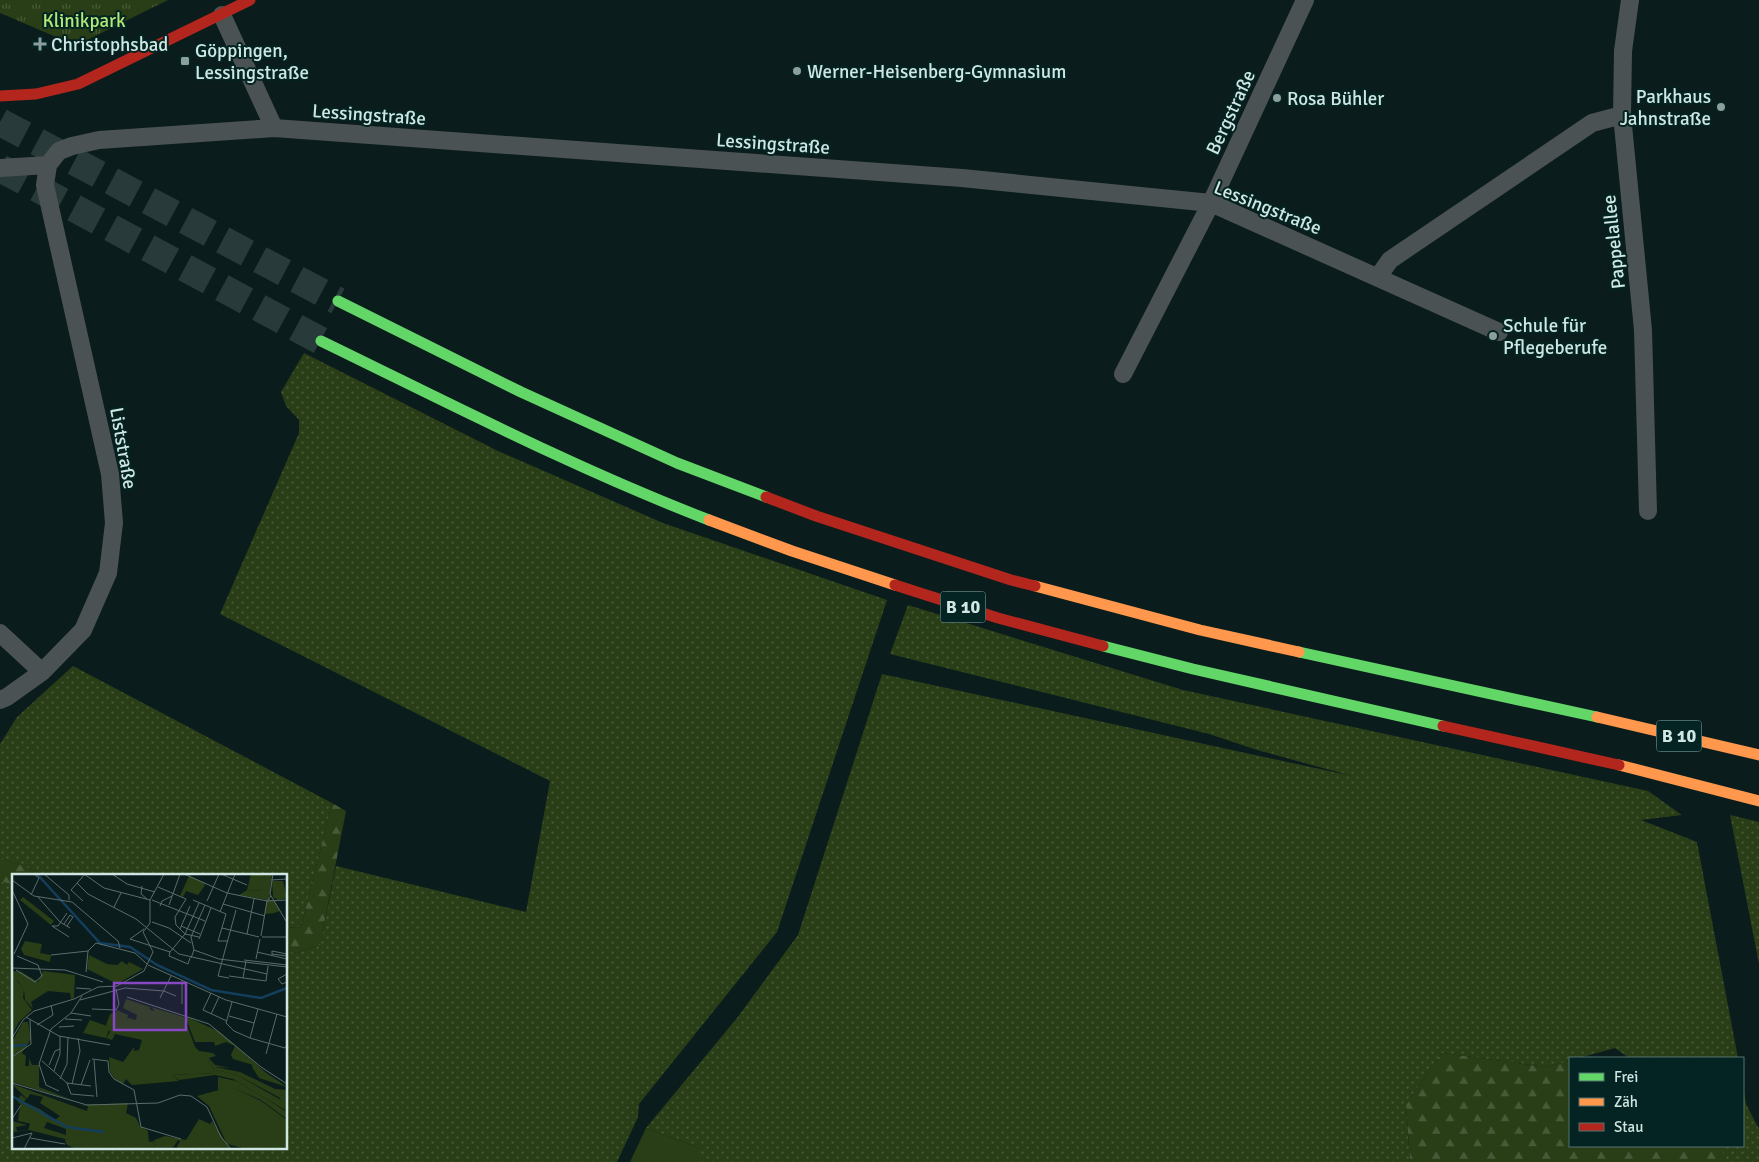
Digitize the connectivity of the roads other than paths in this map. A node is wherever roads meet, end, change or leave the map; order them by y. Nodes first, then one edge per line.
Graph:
1 (250, 0) edge
2 (1305, 0) edge
3 (1630, 0) edge
4 (222, 15) junction
5 (0, 96) edge
6 (1622, 115) junction
7 (274, 128) junction
8 (48, 166) junction
9 (0, 168) edge
10 (1211, 203) junction
11 (1378, 277) junction
12 (338, 301) tunnel mouth
13 (1499, 332) dead end
14 (321, 341) tunnel mouth
15 (1123, 374) dead end
16 (1648, 511) dead end
17 (0, 633) edge
18 (42, 672) junction
19 (0, 700) edge
20 (1759, 756) edge
21 (1756, 800) edge

1 - 4 main road
2 - 10 street, Bergstraße
3 - 6 street, Pappelallee
4 - 5 main road
4 - 7 street
6 - 11 street
6 - 16 street, Pappelallee
7 - 8 street, Lessingstraße
7 - 10 street, Lessingstraße
8 - 9 street
8 - 18 street, Liststraße
10 - 11 street, Lessingstraße
10 - 15 street, Bergstraße
11 - 13 street, Lessingstraße
12 - 20 main road, B 10
14 - 21 main road, B 10
17 - 18 street
18 - 19 street, Liststraße

